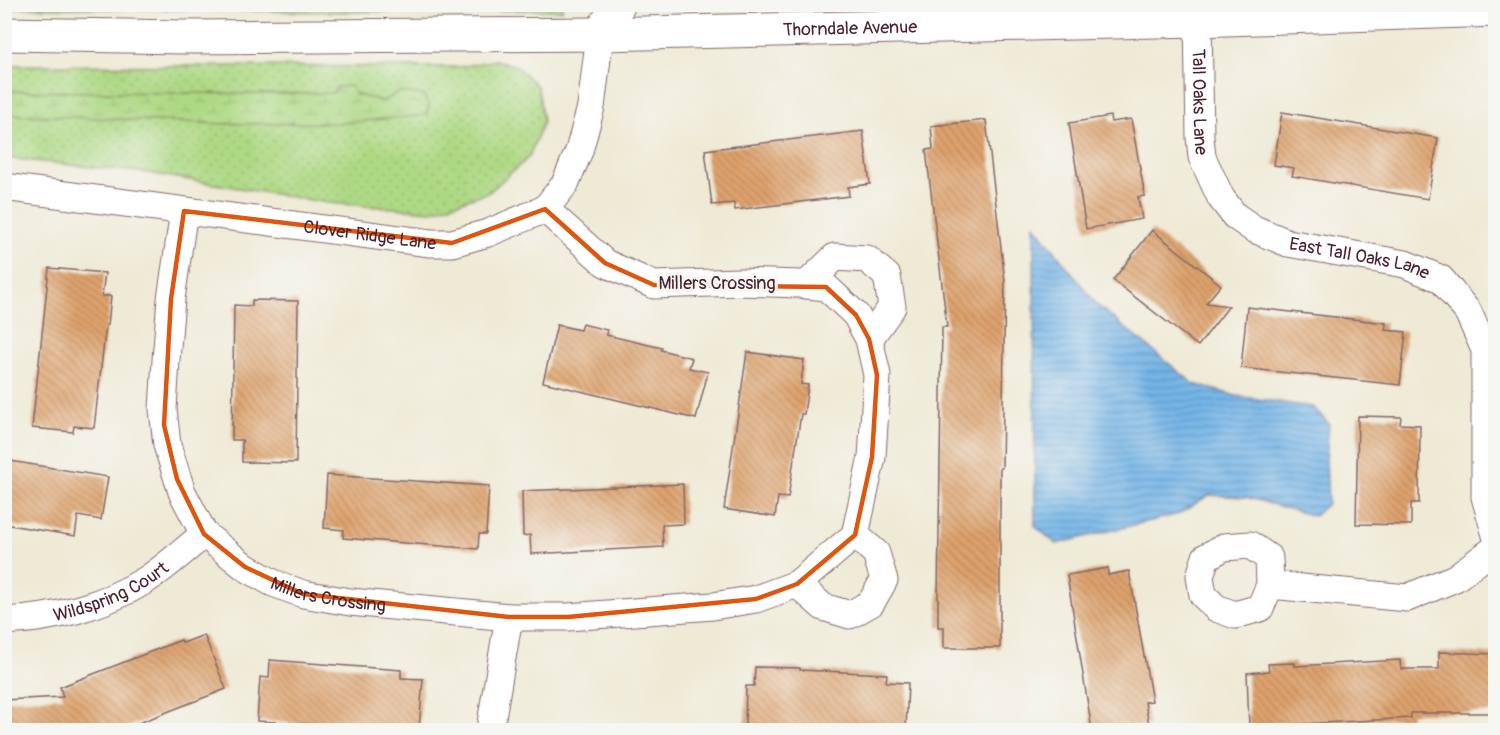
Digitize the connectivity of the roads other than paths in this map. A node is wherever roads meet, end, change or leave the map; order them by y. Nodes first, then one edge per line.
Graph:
1 (619, 4) edge
2 (1496, 10) edge
3 (598, 19) edge
4 (1198, 21) junction
5 (4, 34) edge
6 (1212, 181) joint
7 (4, 187) edge
8 (545, 209) junction
9 (184, 211) junction
10 (806, 285) junction
11 (869, 339) junction
12 (204, 534) junction
13 (855, 535) junction
14 (1496, 535) edge
15 (1496, 548) edge
16 (797, 584) junction
17 (1270, 585) dead end
18 (509, 617) junction
19 (4, 621) edge
20 (491, 723) dead end

1 - 3 main road
2 - 4 main road, Thorndale Avenue
3 - 4 main road, Thorndale Avenue
3 - 5 main road, Thorndale Avenue
3 - 8 street, Clover Ridge Lane
4 - 6 street, Tall Oaks Lane
6 - 14 street, East Tall Oaks Lane
7 - 9 street, Clover Ridge Lane
8 - 9 street, Clover Ridge Lane
8 - 10 street, Millers Crossing
9 - 12 street, Millers Crossing
10 - 11 street, Millers Crossing
10 - 11 street
11 - 13 street, Millers Crossing
12 - 18 street, Millers Crossing
12 - 19 street, Wildspring Court
13 - 16 street, Millers Crossing
13 - 16 street
15 - 17 street
16 - 18 street, Millers Crossing
18 - 20 street

